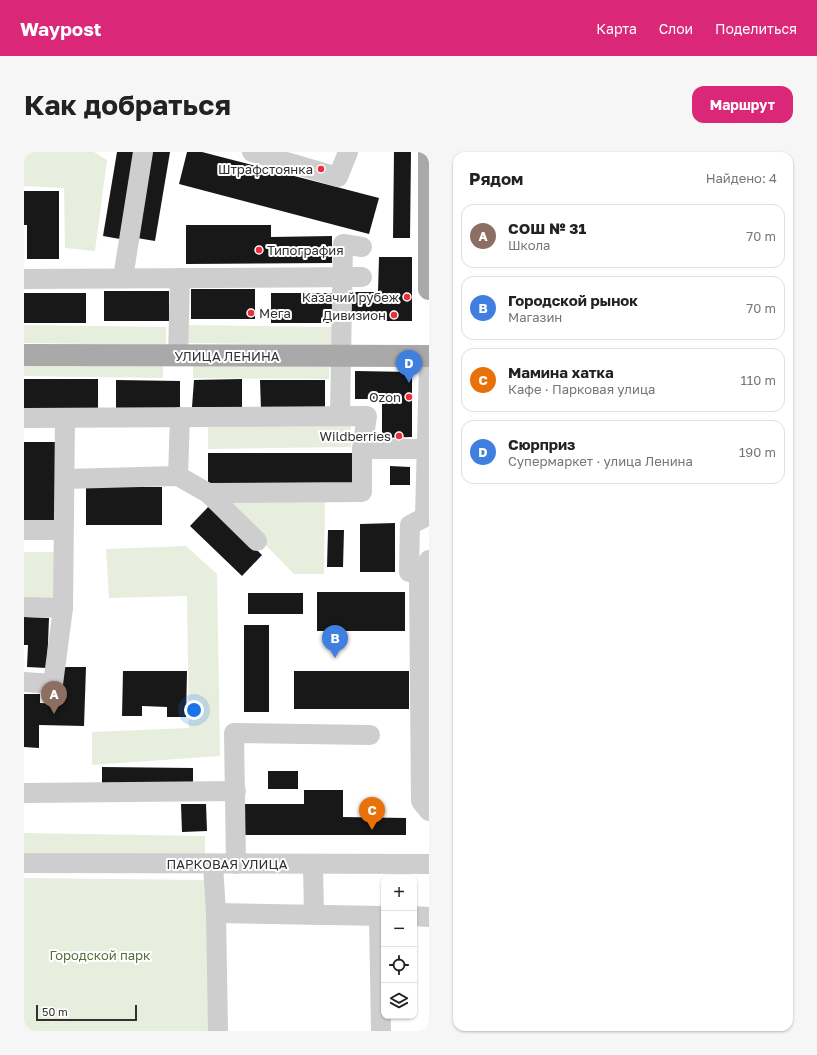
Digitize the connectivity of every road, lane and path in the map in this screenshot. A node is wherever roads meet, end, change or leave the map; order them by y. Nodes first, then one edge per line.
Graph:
1 (143, 152) edge
2 (252, 152) edge
3 (348, 152) edge
4 (428, 152) edge
5 (362, 247) dead end
6 (342, 277) junction
7 (362, 277) dead end
8 (123, 278) junction
9 (180, 278) junction
10 (25, 279) edge
11 (429, 289) edge
12 (24, 355) edge
13 (178, 356) junction
14 (340, 356) junction
15 (429, 356) edge
16 (429, 365) edge
17 (340, 416) junction
18 (180, 417) junction
19 (24, 418) edge
20 (66, 418) junction
21 (362, 449) junction
22 (428, 449) edge
23 (178, 476) junction
24 (65, 479) junction
25 (208, 493) junction
26 (24, 530) edge
27 (64, 530) junction
28 (258, 541) dead end
29 (429, 560) edge
30 (409, 572) dead end
31 (24, 607) edge
32 (63, 608) junction
33 (24, 682) edge
34 (370, 735) dead end
35 (236, 791) junction
36 (24, 793) edge
37 (429, 811) edge
38 (24, 864) edge
39 (213, 864) junction
40 (236, 864) junction
41 (313, 864) junction
42 (429, 864) edge
43 (216, 913) junction
44 (314, 915) junction
45 (381, 916) edge
46 (417, 916) edge
47 (429, 917) edge
48 (382, 947) edge
49 (218, 1031) edge
50 (381, 1031) edge

1 - 8 street
2 - 3 street
4 - 11 main road
5 - 6 street
6 - 7 street
6 - 9 street
6 - 14 street
8 - 9 street
8 - 10 street
9 - 13 street
12 - 13 main road, УЛИЦА ЛЕНИНА
13 - 14 main road, УЛИЦА ЛЕНИНА
14 - 15 main road, УЛИЦА ЛЕНИНА
14 - 17 street
16 - 22 street
17 - 18 street
17 - 21 street
18 - 20 street
18 - 23 street
19 - 20 street
20 - 24 street
21 - 22 street
21 - 25 street
22 - 30 street
23 - 24 street
23 - 25 street
24 - 27 street
25 - 28 street
26 - 27 street
27 - 32 street
29 - 37 street
31 - 32 street
32 - 33 street
34 - 35 street
35 - 36 street
35 - 40 street
38 - 39 street, ПАРКОВАЯ УЛИЦА
39 - 40 street, ПАРКОВАЯ УЛИЦА
39 - 43 street
40 - 41 street, ПАРКОВАЯ УЛИЦА
41 - 42 street, ПАРКОВАЯ УЛИЦА
41 - 44 street
43 - 44 street
43 - 49 street
44 - 45 street
46 - 47 street
48 - 50 street

